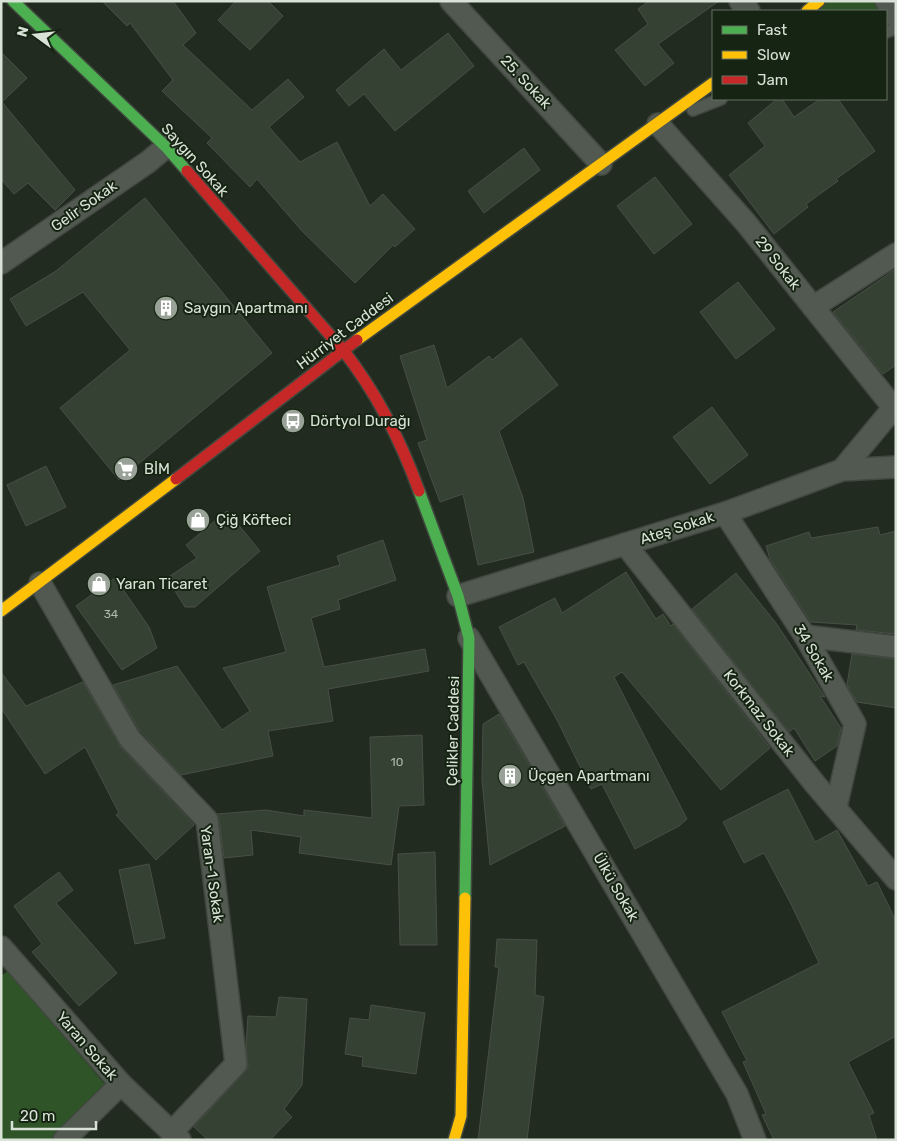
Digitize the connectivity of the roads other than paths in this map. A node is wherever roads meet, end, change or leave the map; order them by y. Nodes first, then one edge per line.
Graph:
1 (13, 1) edge
2 (451, 1) edge
3 (819, 1) edge
4 (886, 1) edge
5 (808, 10) edge
6 (896, 17) edge
7 (712, 84) edge
8 (718, 100) edge
9 (658, 124) junction
10 (166, 147) junction
11 (601, 164) junction
12 (896, 254) edge
13 (1, 263) edge
14 (813, 307) junction
15 (343, 350) junction
16 (894, 406) edge
17 (896, 467) edge
18 (842, 470) junction
19 (724, 513) junction
20 (625, 544) junction
21 (40, 583) junction
22 (458, 596) junction
23 (1, 611) edge
24 (804, 636) junction
25 (469, 638) junction
26 (896, 646) edge
27 (836, 806) junction
28 (896, 879) edge
29 (4, 957) edge
30 (121, 1084) junction
31 (176, 1136) edge
32 (64, 1140) edge
33 (454, 1140) edge
34 (755, 1140) edge

1 - 10 street, Saygın Sokak
2 - 11 street, 25. Sokak
3 - 5 street
4 - 6 street
7 - 9 street, Hürriyet Caddesi
8 - 9 lane
9 - 11 street, Hürriyet Caddesi
9 - 14 street, 29 Sokak
10 - 13 street, Gelir Sokak
10 - 15 street, Saygın Sokak
11 - 15 street, Hürriyet Caddesi
12 - 14 street
14 - 16 street, 29 Sokak
15 - 21 street, Hürriyet Caddesi
15 - 22 street, Çelikler Caddesi
16 - 18 street
17 - 18 street, Ateş Sokak
18 - 19 street, Ateş Sokak
19 - 20 street, Ateş Sokak
19 - 24 street, 34 Sokak
20 - 22 street, Ateş Sokak
20 - 27 street, Korkmaz Sokak
21 - 23 street, Hürriyet Caddesi
21 - 31 street, Yaran-1 Sokak
22 - 25 street, Çelikler Caddesi
24 - 26 street
24 - 27 street, 34 Sokak
25 - 33 street, Çelikler Caddesi
25 - 34 street, Ülkü Sokak
27 - 28 street, Korkmaz Sokak
29 - 30 street, Yaran Sokak
30 - 31 street, Yaran Sokak
30 - 32 street

